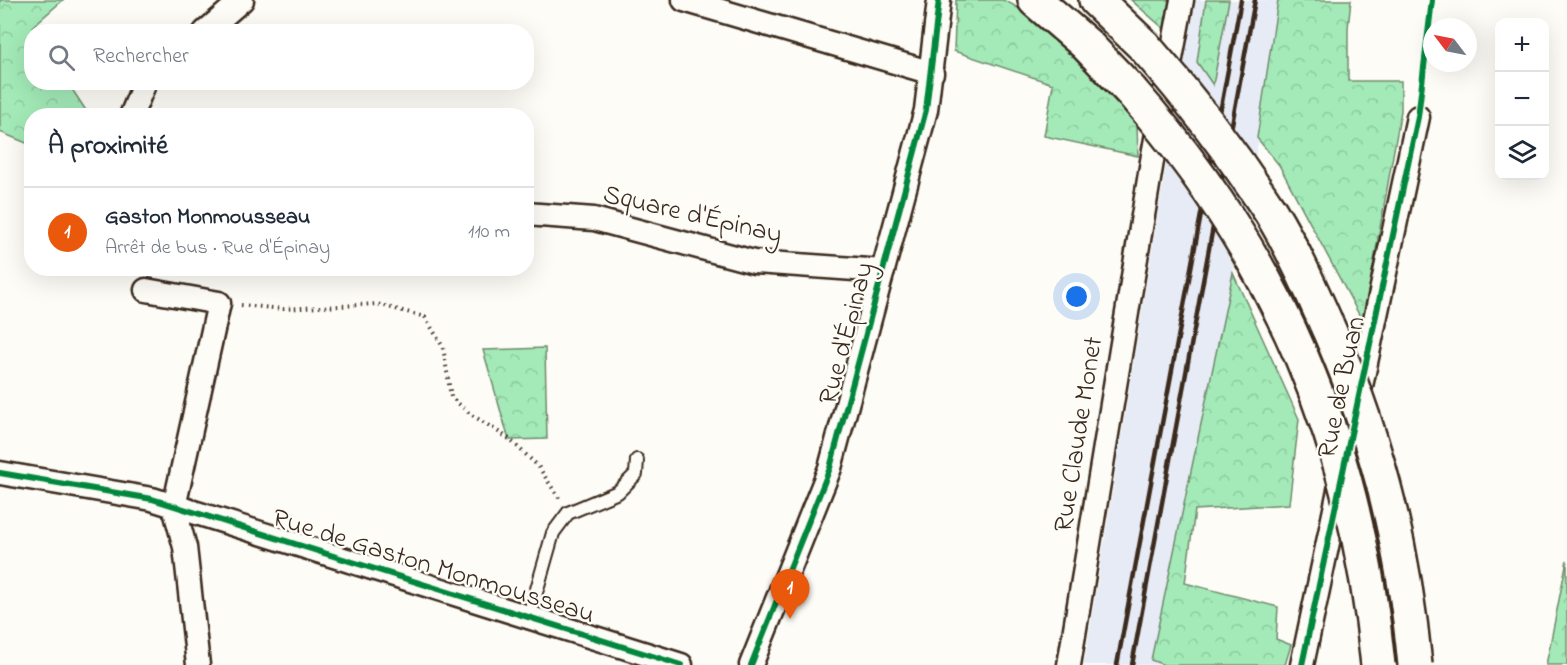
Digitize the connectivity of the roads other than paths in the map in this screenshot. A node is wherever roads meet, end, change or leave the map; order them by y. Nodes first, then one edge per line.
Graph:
1 (243, 0) edge
2 (684, 0) edge
3 (939, 0) edge
4 (1035, 0) edge
5 (1096, 0) edge
6 (1182, 0) edge
7 (214, 24) edge
8 (932, 73) junction
9 (142, 90) edge
10 (134, 108) edge
11 (1418, 117) dead end
12 (534, 215) edge
13 (883, 271) junction
14 (146, 290) dead end
15 (637, 460) dead end
16 (0, 473) edge
17 (174, 507) junction
18 (529, 617) junction
19 (198, 665) edge
20 (681, 665) edge
21 (751, 665) edge
22 (1069, 665) edge
23 (1302, 665) edge
24 (1378, 665) edge
25 (1415, 665) edge

1 - 7 street
2 - 8 street
3 - 8 street, Rue d'Épinay
4 - 24 main road, bridge
5 - 25 main road, bridge
6 - 22 street, Rue Claude Monet
8 - 13 street, Rue d'Épinay
9 - 10 street
11 - 23 street, Rue de Buan
12 - 13 street, Square d'Épinay
13 - 21 street, Rue d'Épinay
14 - 17 street
15 - 18 lane
16 - 17 street, Rue de Gaston Monmousseau
17 - 18 street, Rue de Gaston Monmousseau
17 - 19 street
18 - 20 street, Rue de Gaston Monmousseau

